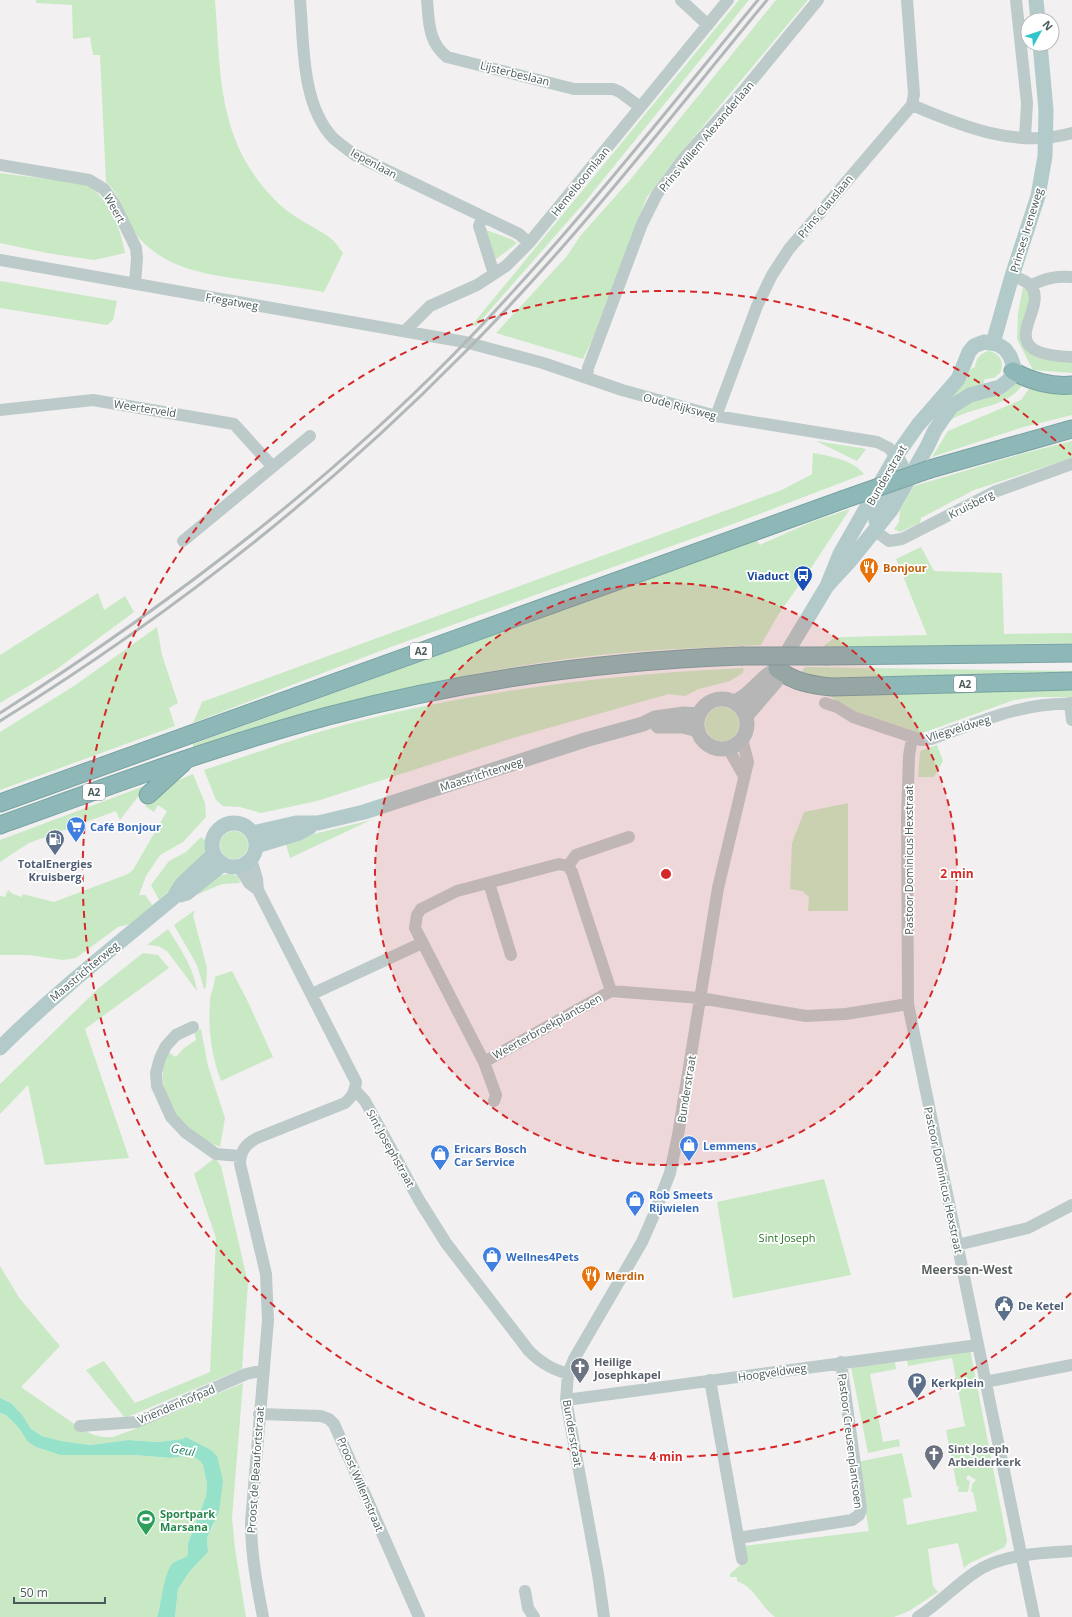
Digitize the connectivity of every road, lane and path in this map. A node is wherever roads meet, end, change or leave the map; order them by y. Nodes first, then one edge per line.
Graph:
1 (300, 0) edge
2 (427, 0) edge
3 (681, 0) edge
4 (728, 0) edge
5 (818, 0) edge
6 (908, 0) edge
7 (1016, 0) edge
8 (1036, 0) edge
9 (1037, 12) edge
10 (708, 25) junction
11 (1041, 52) edge
12 (912, 105) junction
13 (640, 107) junction
14 (1072, 133) edge
15 (1046, 136) junction
16 (1025, 138) junction
17 (0, 165) edge
18 (482, 218) junction
19 (529, 243) junction
20 (0, 260) edge
21 (494, 274) junction
22 (1012, 276) junction
23 (1072, 277) edge
24 (135, 284) junction
25 (1030, 286) junction
26 (405, 331) junction
27 (465, 342) joint
28 (993, 343) junction
29 (1072, 357) edge
30 (1013, 371) junction
31 (587, 377) junction
32 (1072, 385) edge
33 (0, 410) edge
34 (716, 416) junction
35 (1072, 429) edge
36 (310, 436) dead end
37 (896, 456) junction
38 (1072, 464) edge
39 (272, 466) junction
40 (874, 530) junction
41 (183, 541) dead end
42 (827, 586) junction
43 (1072, 653) edge
44 (777, 669) junction
45 (1072, 681) edge
46 (734, 702) junction
47 (825, 703) dead end
48 (1071, 704) edge
49 (699, 715) junction
50 (746, 716) junction
51 (1072, 720) edge
52 (643, 724) junction
53 (698, 730) junction
54 (912, 738) junction
55 (742, 739) junction
56 (728, 748) junction
57 (189, 758) junction
58 (744, 776) junction
59 (148, 795) dead end
60 (0, 803) edge
61 (0, 825) edge
62 (628, 837) dead end
63 (250, 851) junction
64 (218, 859) junction
65 (568, 866) junction
66 (490, 883) junction
67 (422, 943) junction
68 (511, 955) dead end
69 (611, 991) junction
70 (312, 994) junction
71 (700, 998) junction
72 (908, 1004) junction
73 (193, 1027) dead end
74 (0, 1048) edge
75 (484, 1062) junction
76 (355, 1090) junction
77 (494, 1101) dead end
78 (240, 1156) junction
79 (1072, 1205) edge
80 (957, 1245) junction
81 (978, 1345) junction
82 (841, 1362) junction
83 (1072, 1365) edge
84 (264, 1370) junction
85 (568, 1374) junction
86 (710, 1380) junction
87 (985, 1382) junction
88 (566, 1400) junction
89 (259, 1414) junction
90 (80, 1426) dead end
91 (738, 1538) junction
92 (1072, 1551) edge
93 (1022, 1556) junction
94 (742, 1559) dead end
95 (525, 1591) dead end
96 (263, 1617) edge
97 (418, 1617) edge
98 (534, 1617) edge
99 (604, 1617) edge
100 (918, 1617) edge
101 (1034, 1617) edge

1 - 18 street, Iepenlaan
2 - 13 street, Lijsterbeslaan
3 - 10 street
4 - 10 street, Hemelboomlaan
5 - 31 street, Prins Willem Alexanderlaan
6 - 12 street
7 - 16 street
8 - 9 main road
10 - 13 street, Hemelboomlaan
11 - 15 main road, Prinses Ireneweg
12 - 16 street
12 - 34 street, Prins Clauslaan
13 - 19 street, Hemelboomlaan
14 - 15 street
15 - 16 street
15 - 22 main road, Prinses Ireneweg
17 - 24 street, Weert
18 - 19 street, Iepenlaan
18 - 21 street
19 - 21 street, Hemelboomlaan
20 - 24 street, Fregatweg
21 - 26 street, Hemelboomlaan
22 - 25 street
22 - 28 main road, Prinses Ireneweg
23 - 25 street
24 - 26 street, Fregatweg
25 - 29 street
26 - 27 street, Fregatweg
27 - 31 street, Oude Rijksweg
28 - 30 main road
28 - 37 main road, Bunderstraat
30 - 32 highway
30 - 40 main road, Bunderstraat
31 - 34 street, Oude Rijksweg
33 - 39 street, Weerterveld
34 - 37 street, Oude Rijksweg
35 - 60 highway, A2, bridge
36 - 39 street
37 - 40 main road
37 - 42 main road, Bunderstraat
38 - 40 street, Kruisberg
39 - 41 street
40 - 42 main road, Bunderstraat
42 - 44 main road, Bunderstraat
43 - 57 highway, A2, bridge
44 - 45 highway, A2
44 - 46 main road, Bunderstraat
44 - 50 main road, Bunderstraat
46 - 49 main road
46 - 50 main road
47 - 54 street, Vliegveldweg
48 - 51 street
48 - 54 street, Vliegveldweg
49 - 52 main road, Maastrichterweg
49 - 53 main road
50 - 55 main road
52 - 53 main road, Maastrichterweg
52 - 63 main road, Maastrichterweg
53 - 56 main road
54 - 72 street, Pastoor Dominicus Hexstraat
55 - 56 main road
55 - 58 street, Bunderstraat
56 - 58 street
57 - 59 highway, A2
57 - 61 highway, A2
58 - 71 street, Bunderstraat
62 - 65 street
63 - 64 main road
63 - 64 main road
63 - 70 street, Sint Josephstraat
64 - 74 main road, Maastrichterweg
65 - 66 street, Weerterbroekplantsoen
65 - 69 street, Weerterbroekplantsoen
66 - 67 street, Weerterbroekplantsoen
66 - 68 street
67 - 70 street
67 - 75 street, Weerterbroekplantsoen
69 - 71 street, Weerterbroekplantsoen
69 - 75 street, Weerterbroekplantsoen
70 - 76 street, Sint Josephstraat
71 - 72 street, Weerterbroekplantsoen
71 - 85 street, Bunderstraat
72 - 80 street, Pastoor Dominicus Hexstraat
73 - 78 street
75 - 77 street, Weerterbroekplantsoen
76 - 78 street
76 - 85 street, Sint Josephstraat
78 - 84 street, Proost de Beaufortstraat
79 - 80 street
80 - 81 street, Pastoor Dominicus Hexstraat
81 - 82 street, Hoogveldweg
81 - 87 street, Pastoor Dominicus Hexstraat
82 - 86 street, Hoogveldweg
82 - 91 street, Pastoor Creusenplantsoen
83 - 87 street
84 - 89 street, Proost de Beaufortstraat
84 - 90 street, Vriendenhofpad
85 - 88 street, Bunderstraat
86 - 88 street, Hoogveldweg
86 - 91 street
87 - 93 street, Pastoor Dominicus Hexstraat
88 - 99 street, Bunderstraat
89 - 96 street, Proost de Beaufortstraat
89 - 97 street, Proost Willemstraat
91 - 94 street
92 - 93 street
93 - 100 street
93 - 101 street, Pastoor Dominicus Hexstraat
95 - 98 street

